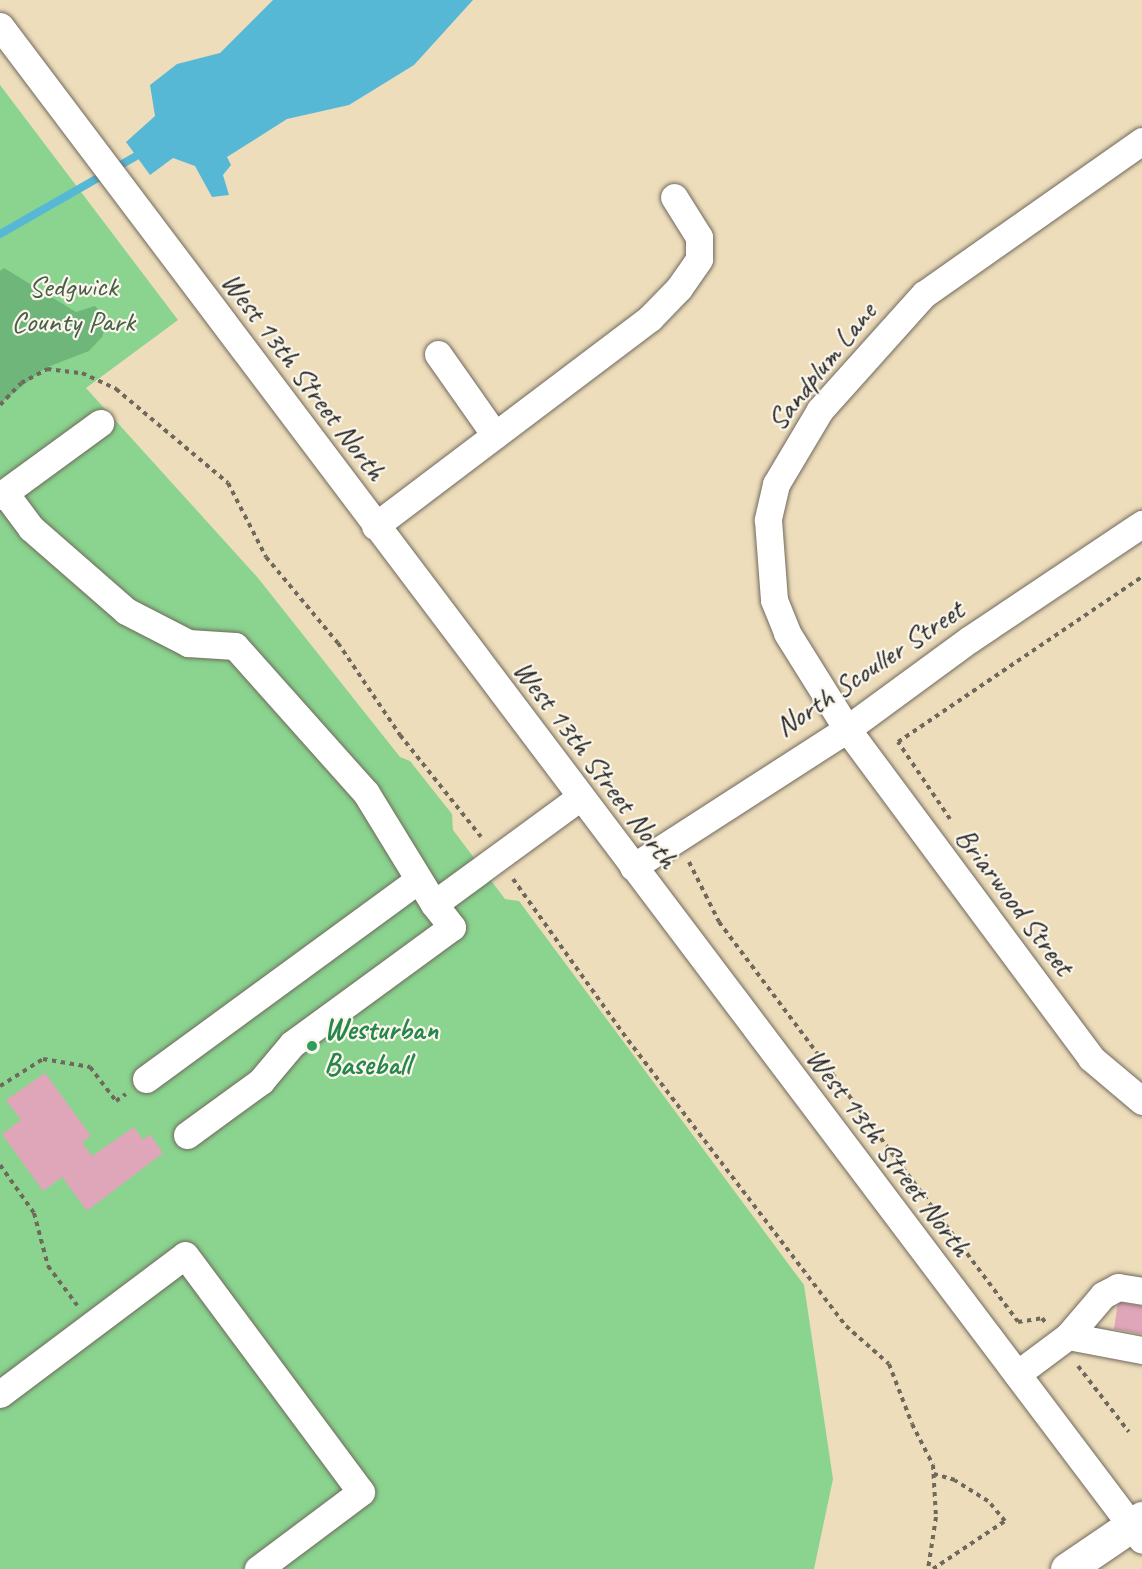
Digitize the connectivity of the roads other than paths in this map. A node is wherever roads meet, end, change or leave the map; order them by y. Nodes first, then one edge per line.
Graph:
1 (0, 26) edge
2 (1142, 141) edge
3 (674, 197) dead end
4 (438, 354) dead end
5 (100, 423) dead end
6 (495, 435) junction
7 (2, 494) edge
8 (1142, 524) edge
9 (375, 526) junction
10 (847, 729) junction
11 (580, 797) junction
12 (633, 867) junction
13 (417, 881) junction
14 (435, 904) junction
15 (146, 1079) road end
16 (1142, 1101) edge
17 (187, 1136) dead end
18 (1142, 1291) edge
19 (1064, 1339) junction
20 (1142, 1350) edge
21 (1017, 1374) junction
22 (0, 1394) edge
23 (1138, 1528) edge
24 (258, 1569) edge
25 (1067, 1569) edge

1 - 9 street, West 13th Street North
2 - 10 street, Sandplum Lane
3 - 6 street
4 - 6 street
5 - 7 street
6 - 9 street
7 - 13 street
8 - 10 street, North Scouller Street
9 - 11 street, West 13th Street North
10 - 12 street, North Scouller Street
10 - 16 street, Briarwood Street
11 - 12 street, West 13th Street North
11 - 14 street
12 - 21 street, West 13th Street North
13 - 14 street
13 - 15 street
14 - 17 street
18 - 19 street
19 - 20 street
19 - 21 street
21 - 23 street, West 13th Street North
22 - 24 street
23 - 25 main road

